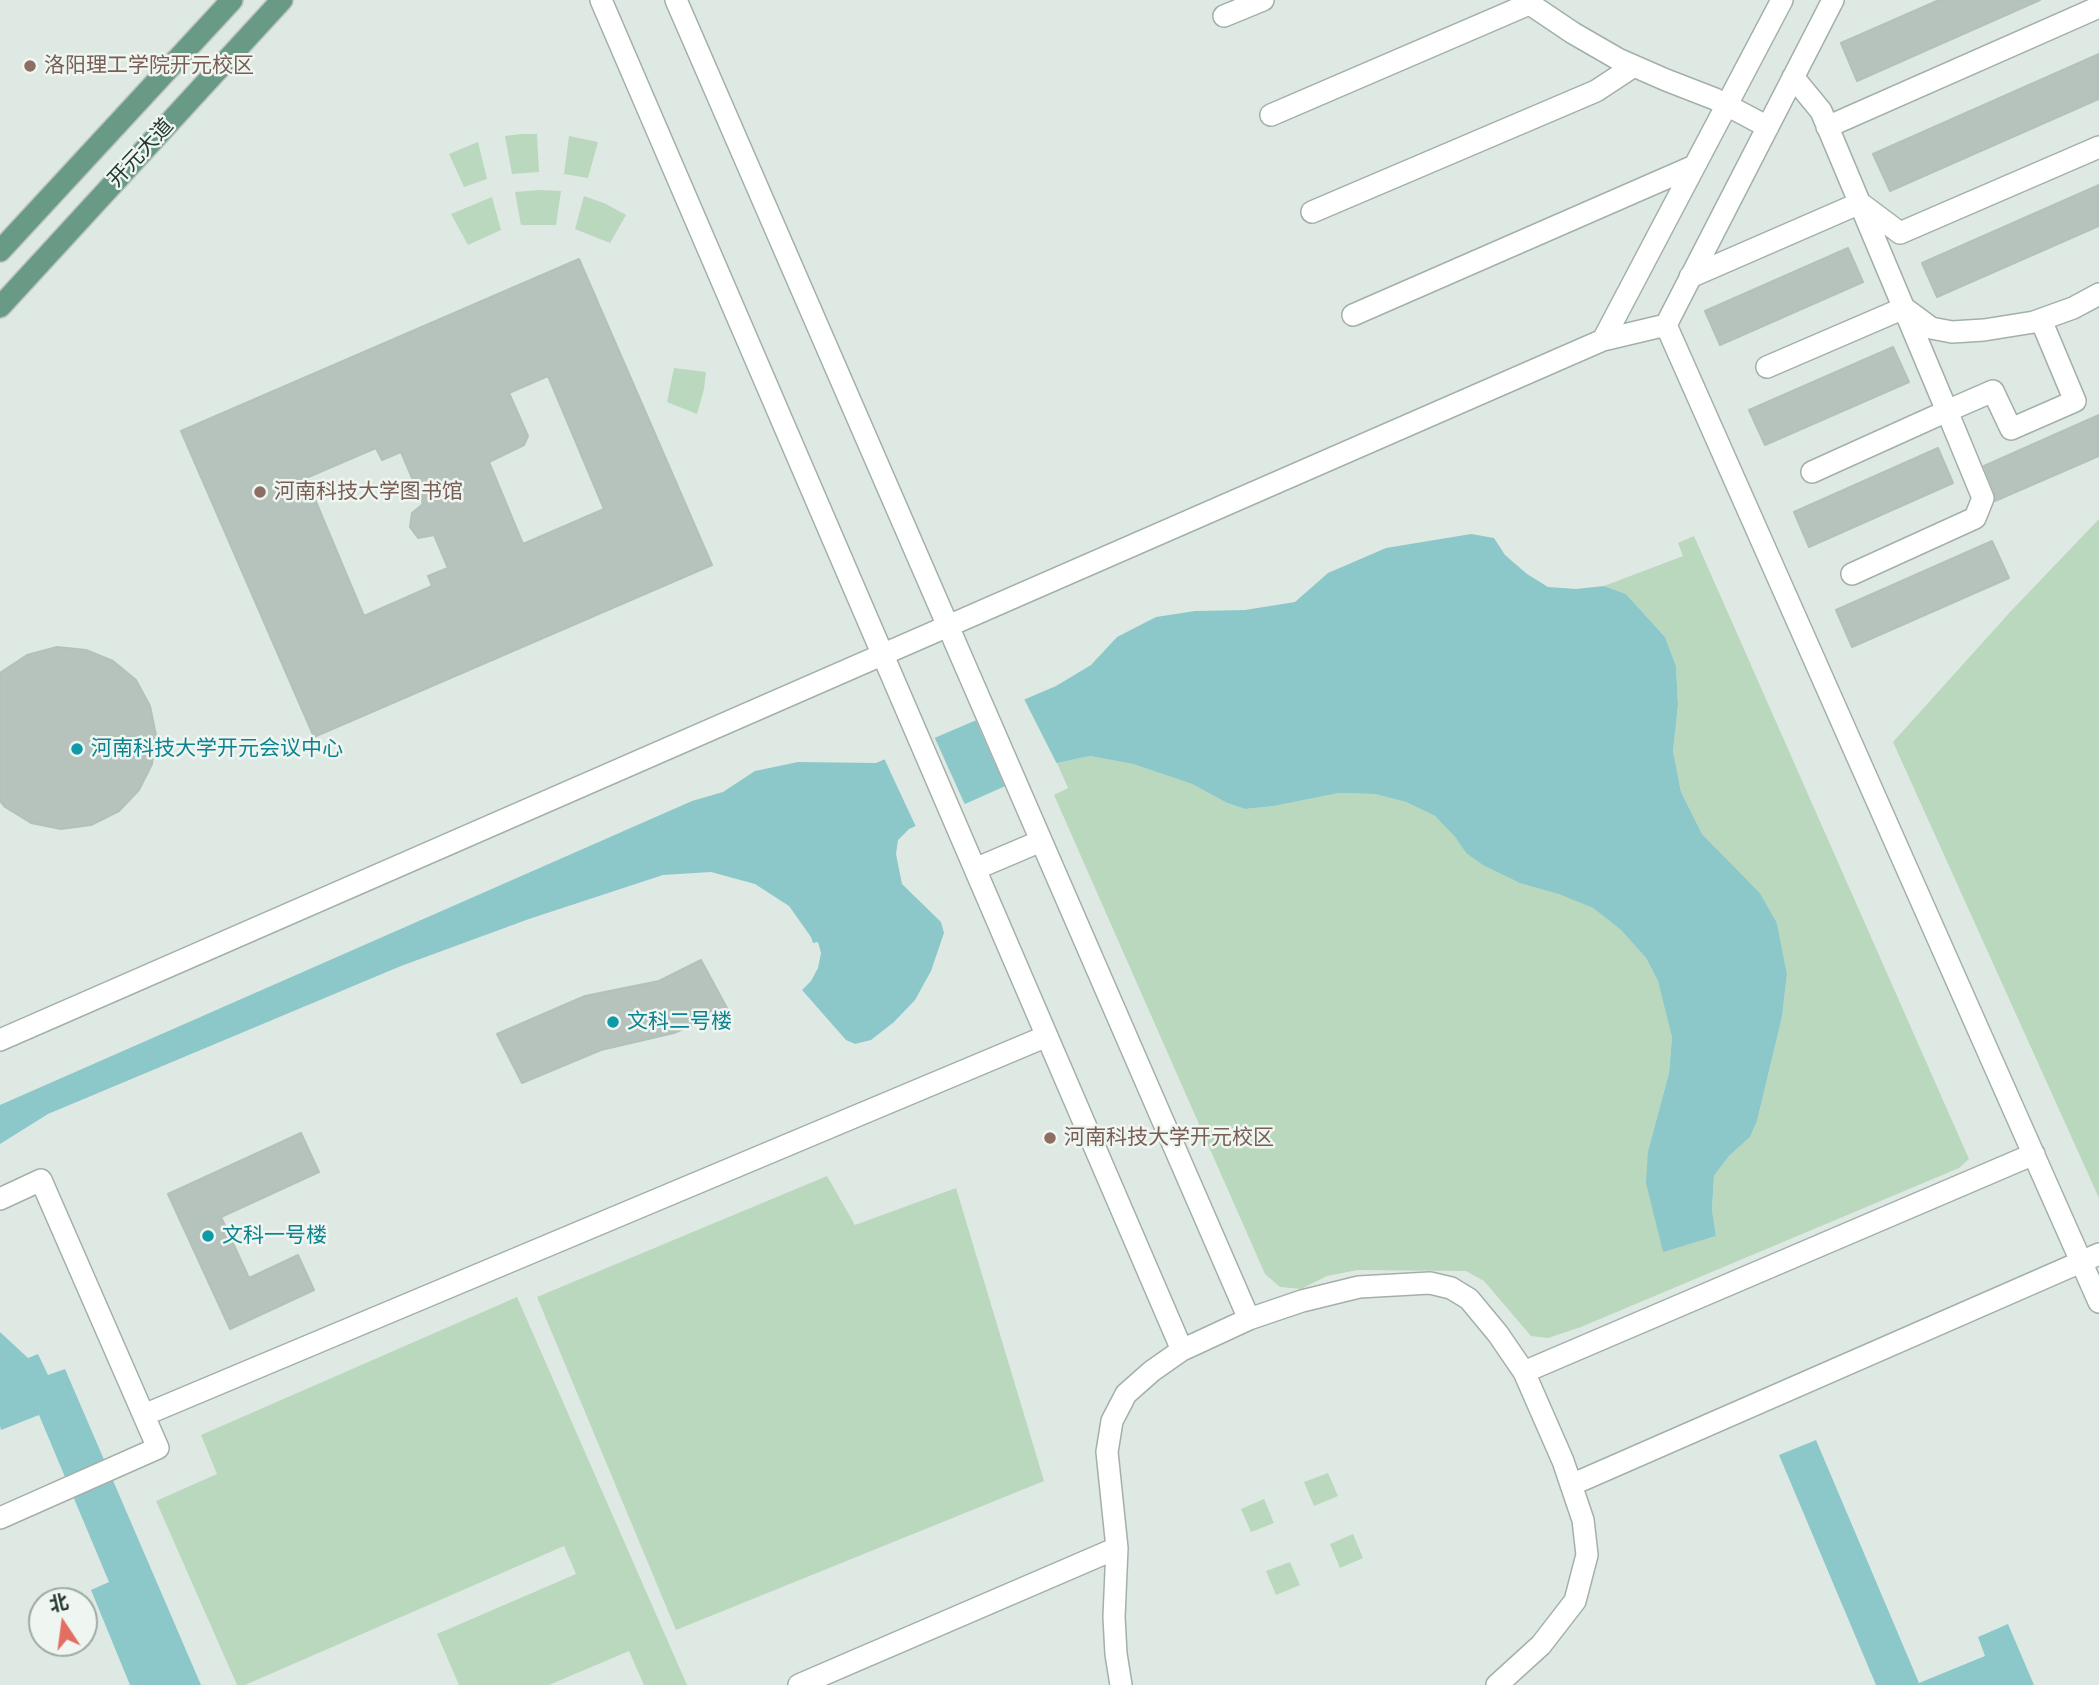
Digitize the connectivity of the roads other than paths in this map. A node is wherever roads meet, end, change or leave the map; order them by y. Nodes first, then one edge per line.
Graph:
1 (232, 0) edge
2 (282, 0) edge
3 (601, 0) edge
4 (676, 0) edge
5 (1263, 0) edge
6 (1782, 0) edge
7 (1833, 0) edge
8 (1527, 2) edge
9 (2094, 9) edge
10 (1224, 16) dead end
11 (1634, 66) junction
12 (1793, 77) junction
13 (1726, 104) junction
14 (1271, 115) dead end
15 (1768, 127) junction
16 (1827, 127) junction
17 (2099, 147) edge
18 (1694, 166) junction
19 (1860, 203) junction
20 (1312, 212) dead end
21 (0, 251) edge
22 (1690, 277) junction
23 (2099, 294) edge
24 (0, 307) edge
25 (1904, 308) junction
26 (1353, 315) dead end
27 (2041, 320) junction
28 (1665, 325) junction
29 (1603, 340) junction
30 (1767, 367) dead end
31 (1947, 411) junction
32 (1812, 472) dead end
33 (1852, 573) dead end
34 (947, 625) junction
35 (883, 654) junction
36 (1041, 841) junction
37 (975, 869) junction
38 (1048, 1037) junction
39 (0, 1040) edge
40 (2034, 1154) junction
41 (2, 1198) edge
42 (2090, 1258) edge
43 (2099, 1301) edge
44 (1249, 1319) junction
45 (1182, 1350) junction
46 (1524, 1372) junction
47 (144, 1415) junction
48 (1571, 1485) junction
49 (0, 1518) edge
50 (1117, 1548) junction
51 (799, 1685) edge
52 (1121, 1685) edge
53 (1497, 1685) edge

1 - 21 main road, 开元大道
2 - 24 main road, 开元大道
3 - 35 street
4 - 34 street
5 - 10 street
6 - 13 street
7 - 12 street
8 - 11 street
8 - 14 street
9 - 16 street
11 - 13 street
11 - 20 street
12 - 15 street
12 - 16 street
13 - 15 street
13 - 18 street
15 - 22 street
16 - 19 street
17 - 19 street
18 - 26 street
18 - 29 street
19 - 22 street
19 - 25 street
22 - 28 street
23 - 27 street
25 - 27 street
25 - 30 street
25 - 31 street
27 - 31 street
28 - 29 street
28 - 40 street
29 - 34 street
31 - 32 street
31 - 33 street
34 - 35 street
34 - 36 street
35 - 37 street
35 - 39 street
36 - 37 street
36 - 44 street
37 - 38 street
38 - 45 street
38 - 47 street
40 - 42 street
40 - 46 street
41 - 47 street
42 - 43 street
42 - 48 street
44 - 45 street
44 - 46 street
45 - 50 street
46 - 48 street
47 - 49 street
48 - 53 street
50 - 51 street
50 - 52 street

